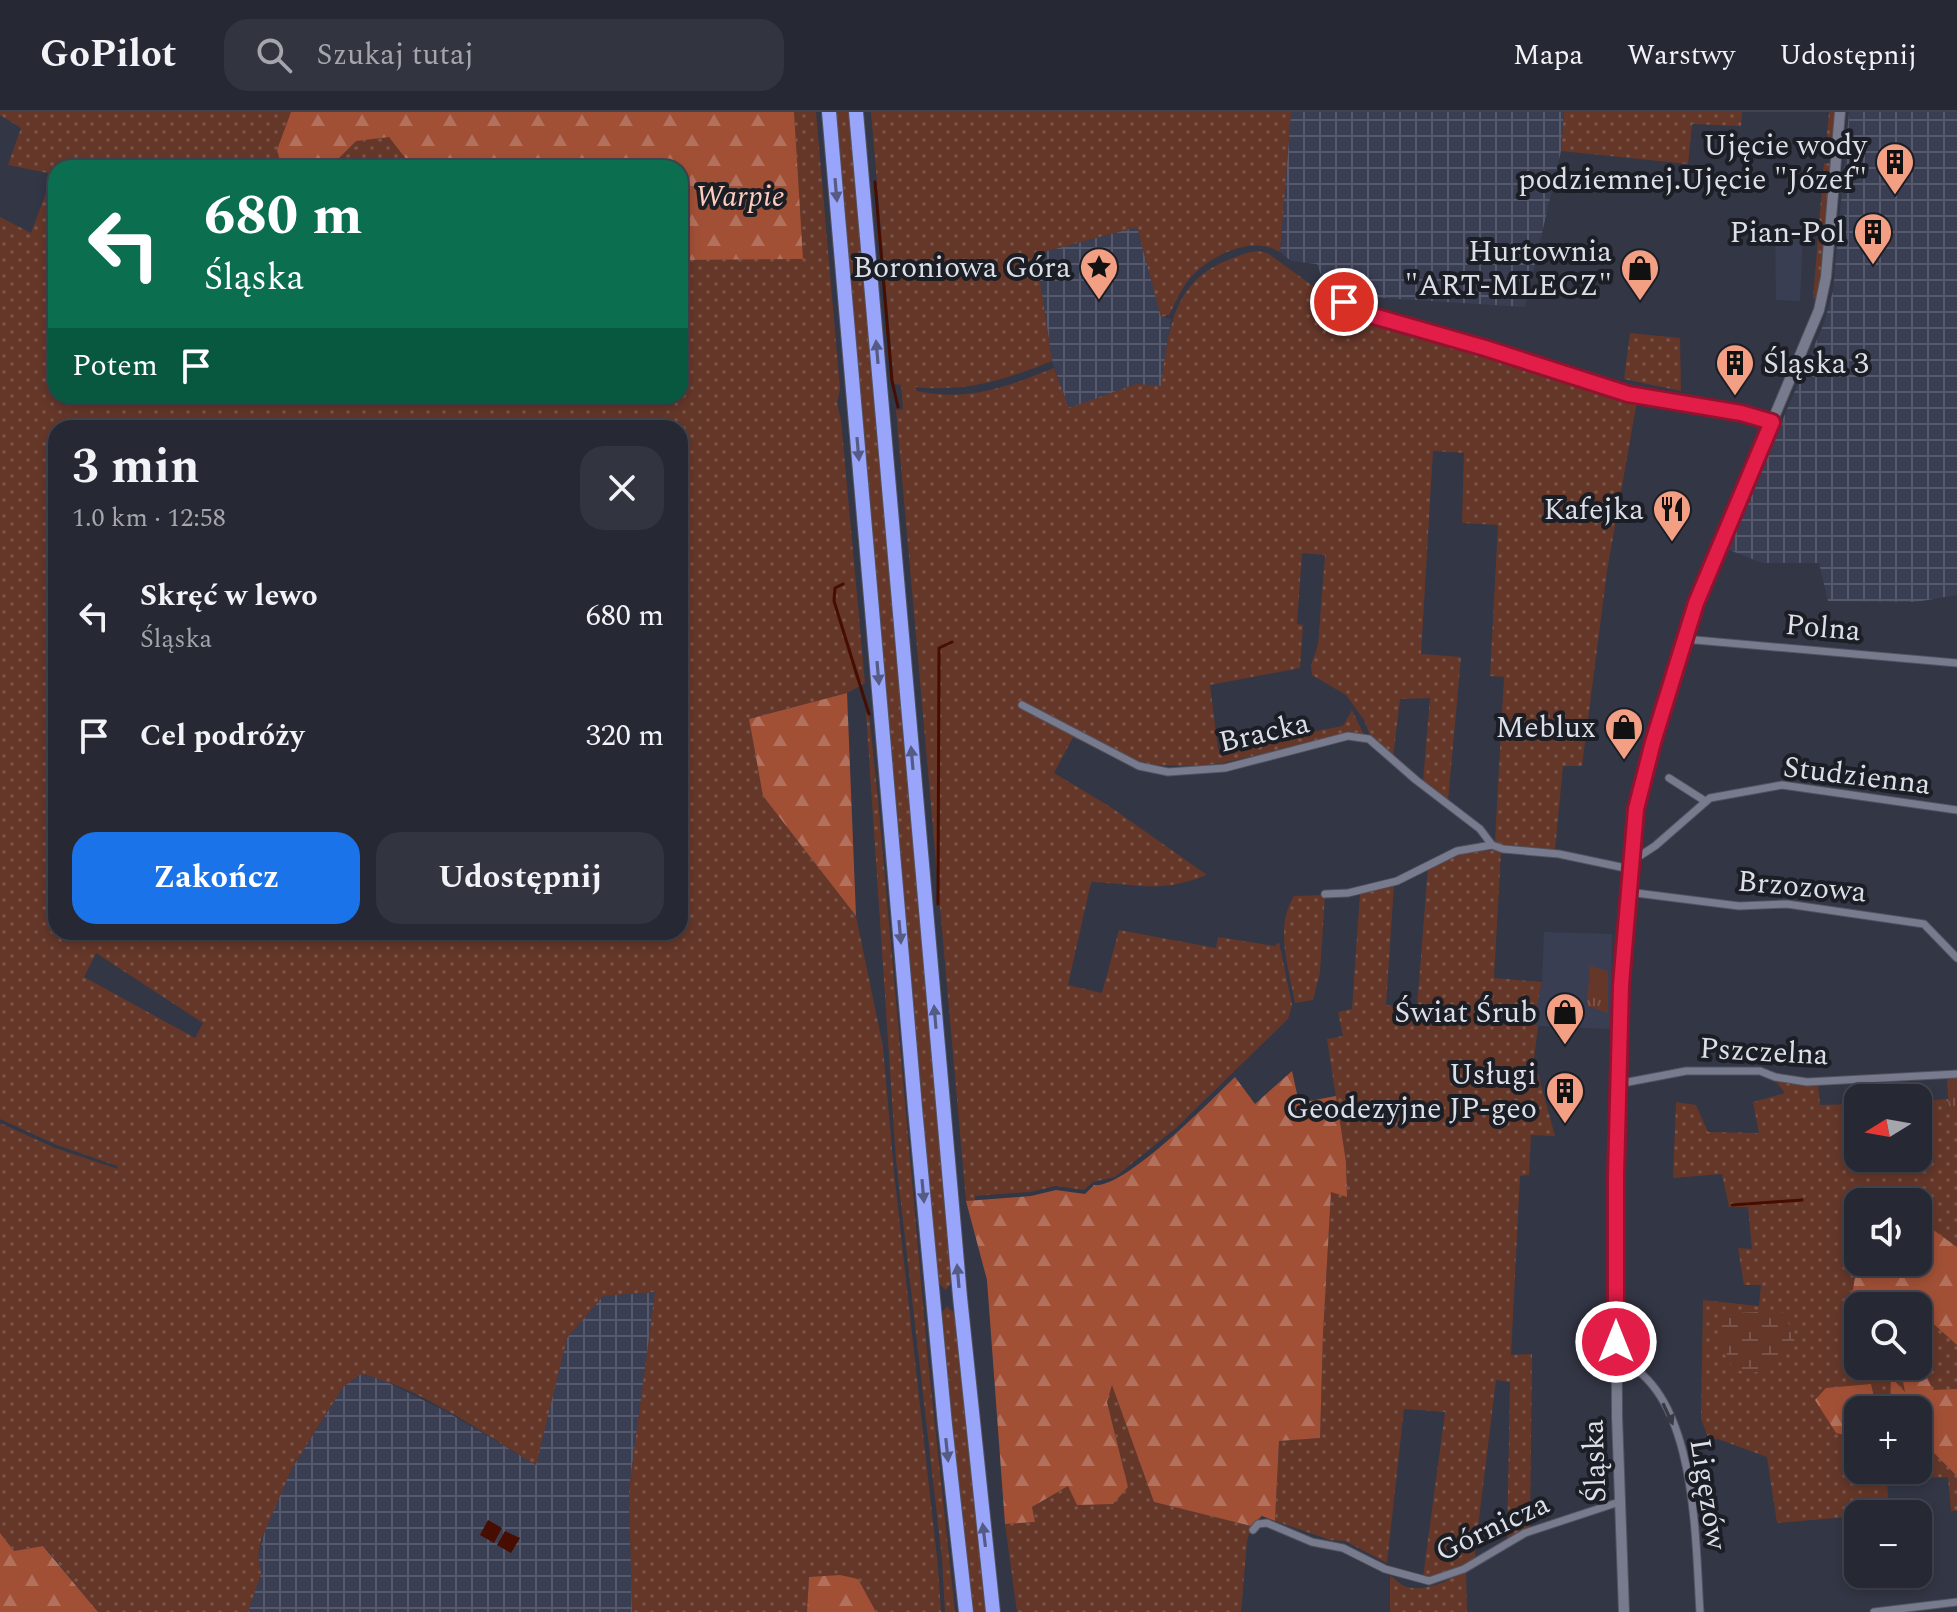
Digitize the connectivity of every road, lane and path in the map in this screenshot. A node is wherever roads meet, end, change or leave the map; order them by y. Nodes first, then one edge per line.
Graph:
1 (829, 112) edge
2 (856, 112) edge
3 (1840, 112) edge
4 (1342, 285) dead end
5 (1772, 422) junction
6 (1684, 639) junction
7 (1957, 663) edge
8 (1022, 705) dead end
9 (1669, 778) dead end
10 (1705, 801) junction
11 (1957, 810) edge
12 (1492, 845) junction
13 (1630, 863) junction
14 (1628, 892) junction
15 (1325, 894) dead end
16 (1957, 958) edge
17 (1957, 1074) edge
18 (1618, 1084) junction
19 (1616, 1359) junction
20 (1619, 1502) junction
21 (1253, 1530) dead end
22 (1957, 1602) edge
23 (966, 1612) edge
24 (993, 1612) edge
25 (1624, 1612) edge
26 (1700, 1612) edge
27 (1874, 1612) edge

1 -> 23 highway
24 -> 2 highway
3 - 5 main road, Śląska
4 - 5 street
5 - 6 main road, Śląska
6 - 7 street, Polna
6 - 13 main road, Śląska
8 - 12 street, Bracka
9 - 10 street
10 - 11 street, Studzienna
10 - 13 street
12 - 13 street
12 - 15 street
13 - 14 main road, Śląska
14 - 16 street, Brzozowa
14 - 18 main road, Śląska
17 - 18 street, Pszczelna
18 - 19 main road, Śląska
19 - 20 main road, Śląska
19 -> 26 street, Ligęzów
20 - 21 street, Górnicza
20 - 25 main road, Śląska
22 - 27 street

